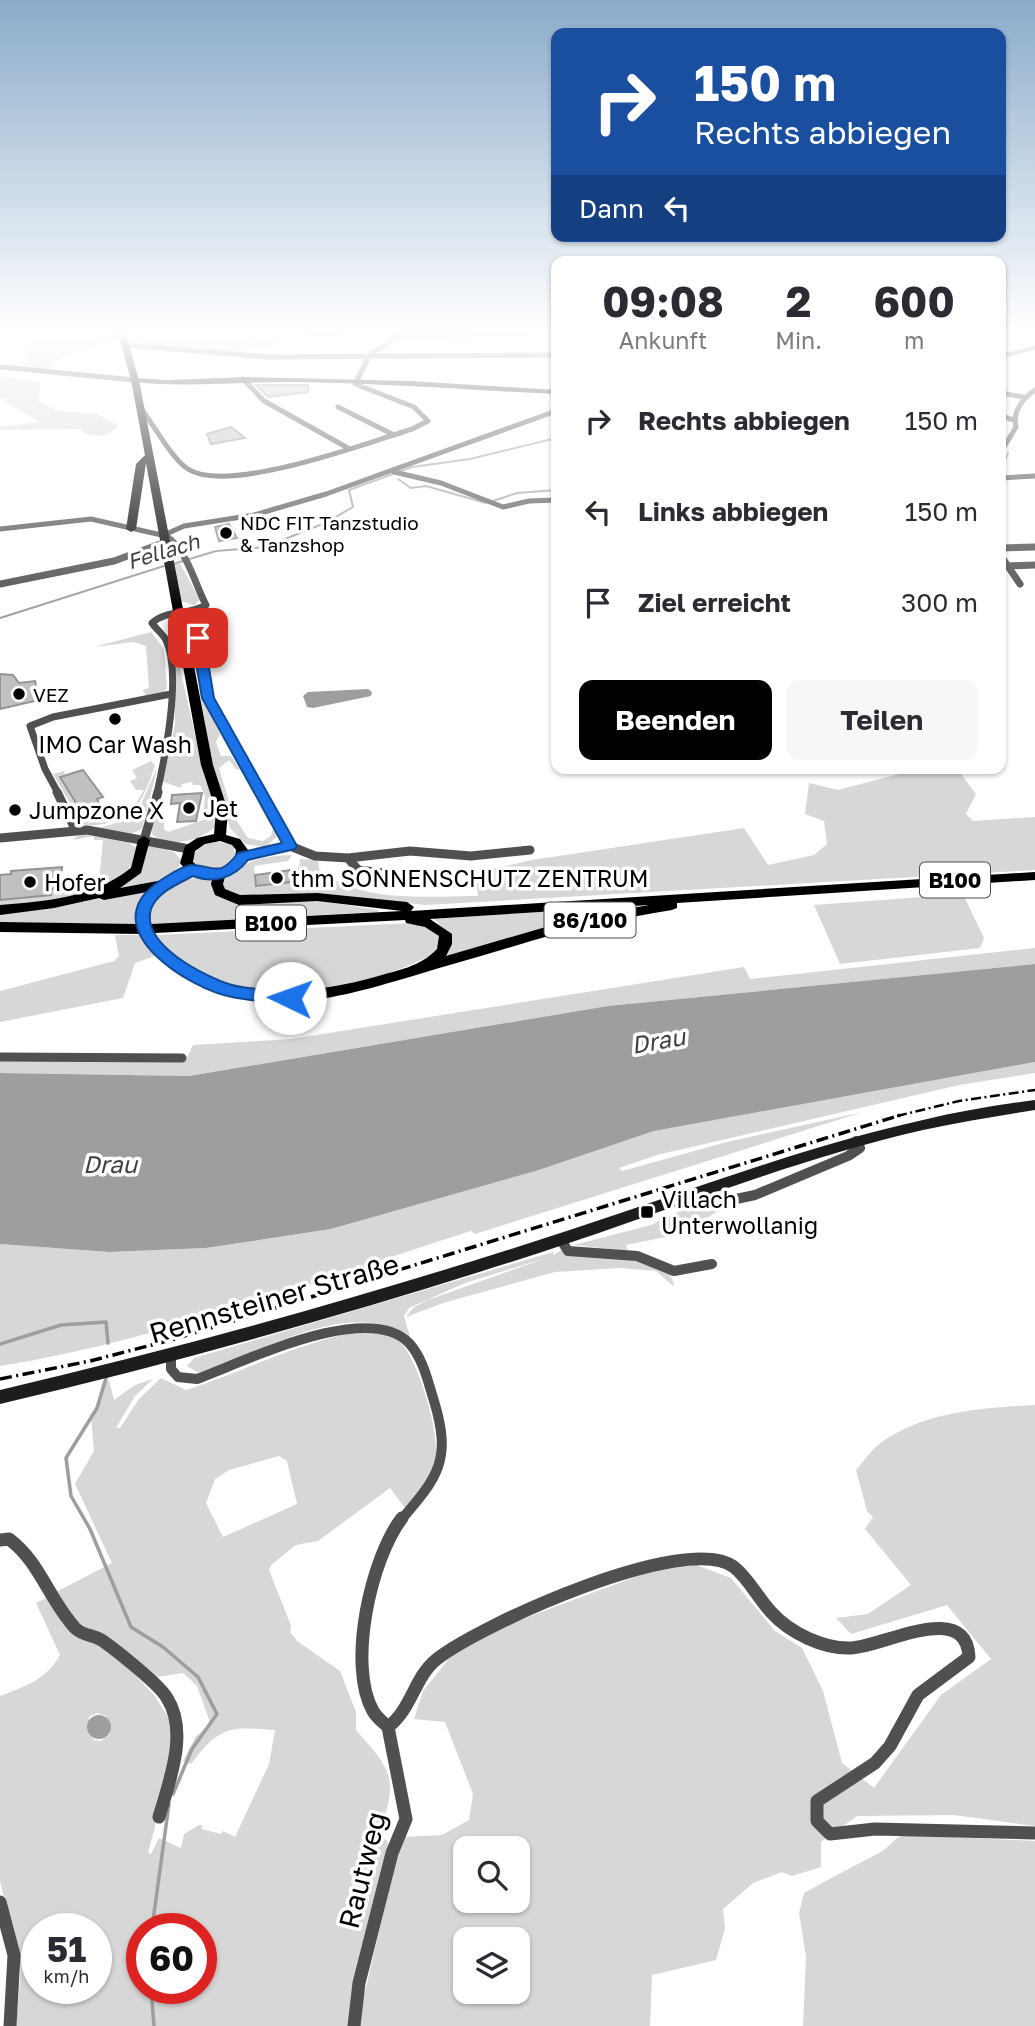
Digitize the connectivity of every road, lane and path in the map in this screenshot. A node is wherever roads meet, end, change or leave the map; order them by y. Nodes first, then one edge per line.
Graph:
1 (143, 425) edge
2 (152, 425) edge
3 (305, 425) edge
4 (373, 425) edge
5 (422, 425) edge
6 (521, 425) edge
7 (1015, 425) edge
8 (394, 435) junction
9 (1006, 444) edge
10 (348, 448) junction
11 (149, 456) junction
12 (397, 473) junction
13 (1006, 476) edge
14 (1035, 476) edge
15 (551, 500) edge
16 (0, 528) edge
17 (131, 529) junction
18 (163, 532) junction
19 (173, 539) junction
20 (1035, 547) edge
21 (1006, 548) edge
22 (1035, 565) edge
23 (1007, 566) joint
24 (0, 584) edge
25 (1020, 584) dead end
26 (204, 608) junction
27 (177, 613) junction
28 (171, 694) junction
29 (76, 831) junction
30 (220, 837) junction
31 (0, 838) edge
32 (144, 841) junction
33 (290, 846) junction
34 (189, 849) junction
35 (530, 850) dead end
36 (243, 856) junction
37 (348, 858) junction
38 (191, 870) junction
39 (219, 874) junction
40 (393, 874) dead end
41 (1035, 876) edge
42 (168, 883) junction
43 (786, 890) junction
44 (84, 898) junction
45 (485, 909) junction
46 (0, 910) edge
47 (352, 918) junction
48 (0, 927) edge
49 (399, 976) junction
50 (0, 1057) edge
51 (182, 1058) dead end
52 (1035, 1105) edge
53 (561, 1240) junction
54 (712, 1264) dead end
55 (171, 1357) junction
56 (90, 1377) joint
57 (0, 1397) edge
58 (0, 1541) edge
59 (388, 1727) junction
60 (159, 1817) dead end
61 (1035, 1833) edge
62 (0, 1902) edge
63 (10, 2026) edge
64 (354, 2026) edge

1 - 11 main road
2 - 10 street
3 - 10 street
4 - 8 street
5 - 8 street
6 - 12 street
7 - 9 street
8 - 10 street
11 - 17 main road
11 - 18 main road
12 - 15 street
12 - 18 street
13 - 14 street
16 - 17 street
17 - 18 street
18 - 19 street
18 - 27 main road
19 - 24 street
19 - 26 street
20 - 21 street
22 - 23 street
23 - 25 street
26 - 27 street
26 - 33 street
27 - 28 street
27 - 30 main road
28 - 29 street
28 - 32 street
29 - 31 street
29 - 32 street
30 - 34 main road
30 - 36 main road
32 - 34 street
32 - 44 main road
33 - 36 street
33 - 37 street
34 - 38 main road
35 - 37 street
36 - 39 main road
37 - 40 street
38 - 39 main road
38 - 42 main road, 86/100
39 - 45 main road
41 - 43 main road, B100
42 - 44 main road, 86/100
42 - 49 main road, 86/100
43 - 45 main road, B100
43 - 49 main road, 86/100
44 - 46 main road
45 - 47 main road, B100
47 - 48 main road, B100
47 - 49 main road, 86/100
50 - 51 street
52 - 53 main road, Rennsteiner Straße
53 - 54 street
53 - 55 main road, Rennsteiner Straße
55 - 56 main road, Rennsteiner Straße
55 - 59 street
56 - 57 main road, Rennsteiner Straße
58 - 60 street
59 - 61 street
59 - 64 street, Rautweg
62 - 63 street

